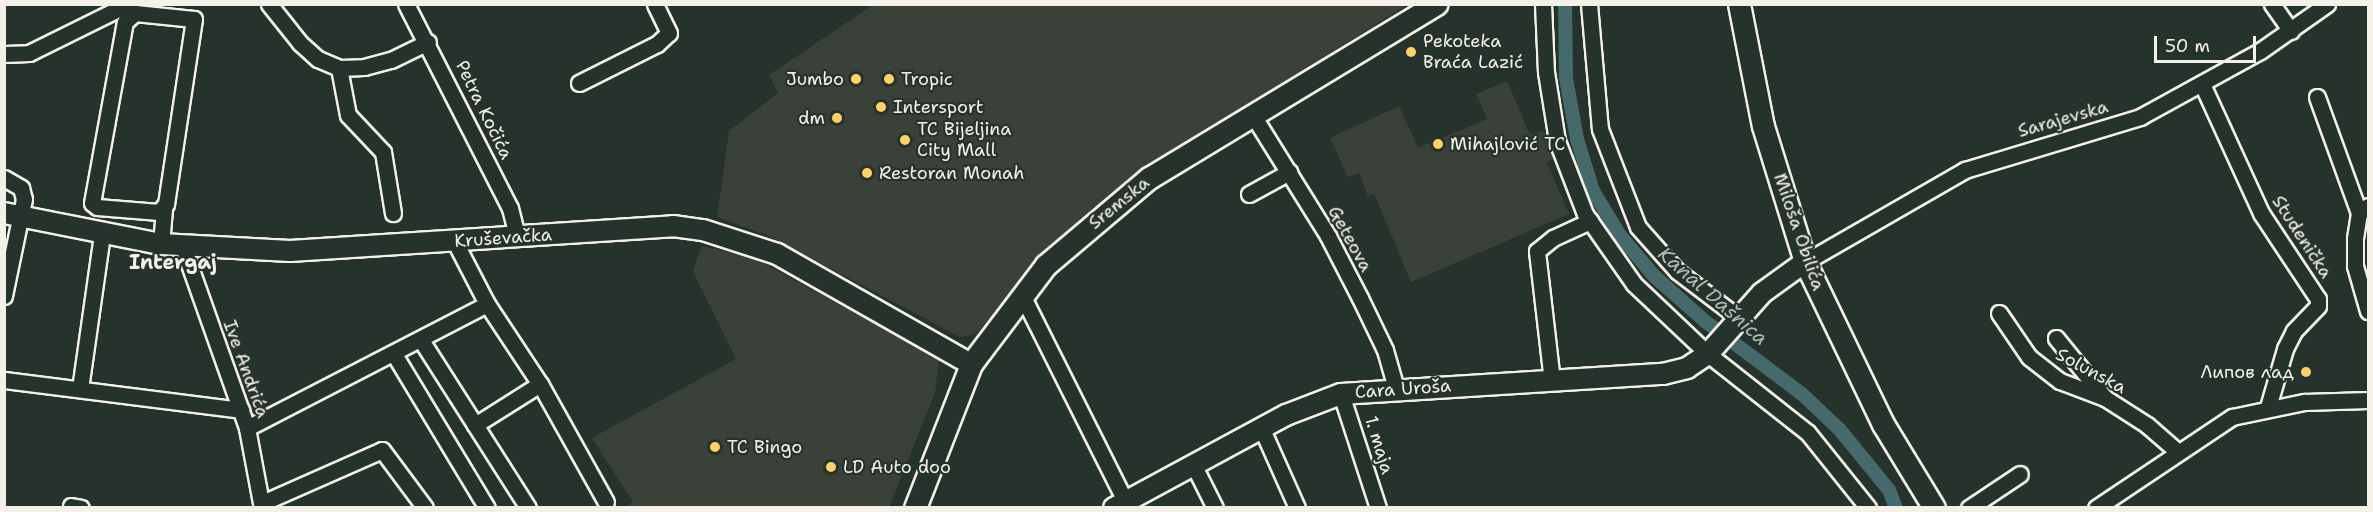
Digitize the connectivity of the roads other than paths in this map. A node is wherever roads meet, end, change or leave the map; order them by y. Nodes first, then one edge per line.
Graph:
1 (128, 4) edge
2 (269, 4) edge
3 (406, 4) edge
4 (655, 4) edge
5 (1436, 4) edge
6 (1542, 4) edge
7 (1589, 4) edge
8 (1739, 4) edge
9 (2272, 4) edge
10 (2327, 4) edge
11 (2291, 31) junction
12 (428, 42) junction
13 (4, 54) edge
14 (339, 68) junction
15 (579, 83) dead end
16 (2202, 84) junction
17 (2317, 97) dead end
18 (1254, 117) junction
19 (1289, 172) junction
20 (4, 178) edge
21 (1249, 194) dead end
22 (164, 208) junction
23 (2364, 209) edge
24 (393, 213) dead end
25 (13, 215) edge
26 (1590, 221) junction
27 (102, 234) junction
28 (517, 237) junction
29 (455, 242) junction
30 (161, 244) junction
31 (183, 247) junction
32 (1805, 262) junction
33 (1022, 295) junction
34 (4, 296) edge
35 (487, 304) junction
36 (2368, 311) edge
37 (1999, 313) dead end
38 (1739, 320) junction
39 (2056, 338) dead end
40 (421, 340) junction
41 (1710, 352) junction
42 (394, 354) junction
43 (971, 364) junction
44 (4, 380) edge
45 (1552, 381) junction
46 (540, 384) junction
47 (1396, 388) junction
48 (80, 389) junction
49 (1341, 394) junction
50 (2105, 398) junction
51 (2368, 400) edge
52 (2268, 407) junction
53 (241, 410) junction
54 (475, 425) junction
55 (247, 428) junction
56 (1261, 428) junction
57 (2178, 452) junction
58 (1193, 464) junction
59 (2020, 474) dead end
60 (606, 502) dead end
61 (1120, 504) edge
62 (262, 505) edge
63 (425, 507) edge
64 (488, 507) edge
65 (528, 507) edge
66 (915, 507) edge
67 (1215, 507) edge
68 (1297, 507) edge
69 (1378, 507) edge
70 (1868, 507) edge
71 (1934, 507) edge
72 (1970, 507) edge
73 (2096, 507) edge

1 - 13 street
2 - 14 street
3 - 12 street, Petra Kočića
4 - 15 street
5 - 18 main road, Sremska
6 - 26 street
7 - 38 street
8 - 32 main road, Miloša Obilića
9 - 11 street
10 - 11 street, Sarajevska
11 - 16 street, Sarajevska
12 - 14 street
12 - 28 street, Petra Kočića
14 - 24 street
16 - 32 street, Sarajevska
16 - 52 street, Studenička
17 - 23 street
18 - 19 street, Geteova
18 - 33 main road, Sremska
19 - 21 street
19 - 47 street, Geteova
20 - 25 street
22 - 22 street
22 - 30 street
23 - 36 street
25 - 27 street, Kruševačka
25 - 34 street
26 - 41 street
26 - 45 street
27 - 30 street, Kruševačka
27 - 48 street
28 - 29 street, Kruševačka
28 - 43 street, Kruševačka
29 - 31 street, Kruševačka
29 - 35 street
30 - 31 street, Kruševačka
31 - 53 street, Ive Andrića
32 - 38 street, Cara Uroša
32 - 71 main road, Miloša Obilića
33 - 43 main road, Sremska
33 - 61 street
35 - 40 street
35 - 46 street
37 - 50 street, Solunska
38 - 41 street, Cara Uroša
39 - 50 street
40 - 42 street
40 - 54 street
41 - 45 street, Cara Uroša
41 - 70 street
42 - 55 street
42 - 64 street
43 - 66 main road, Sremska
44 - 48 street
45 - 47 street, Cara Uroša
46 - 54 street
46 - 60 street
47 - 49 street, Cara Uroša
48 - 53 street
49 - 56 street, Cara Uroša
49 - 69 street, 1. maja
50 - 57 street, Solunska
51 - 52 street
52 - 57 street
53 - 55 street, Ive Andrića
54 - 65 street
55 - 62 street, Ive Andrića
56 - 58 street, Cara Uroša
56 - 68 street
57 - 73 street
58 - 61 street, Cara Uroša
58 - 67 street
59 - 72 street
62 - 63 street

